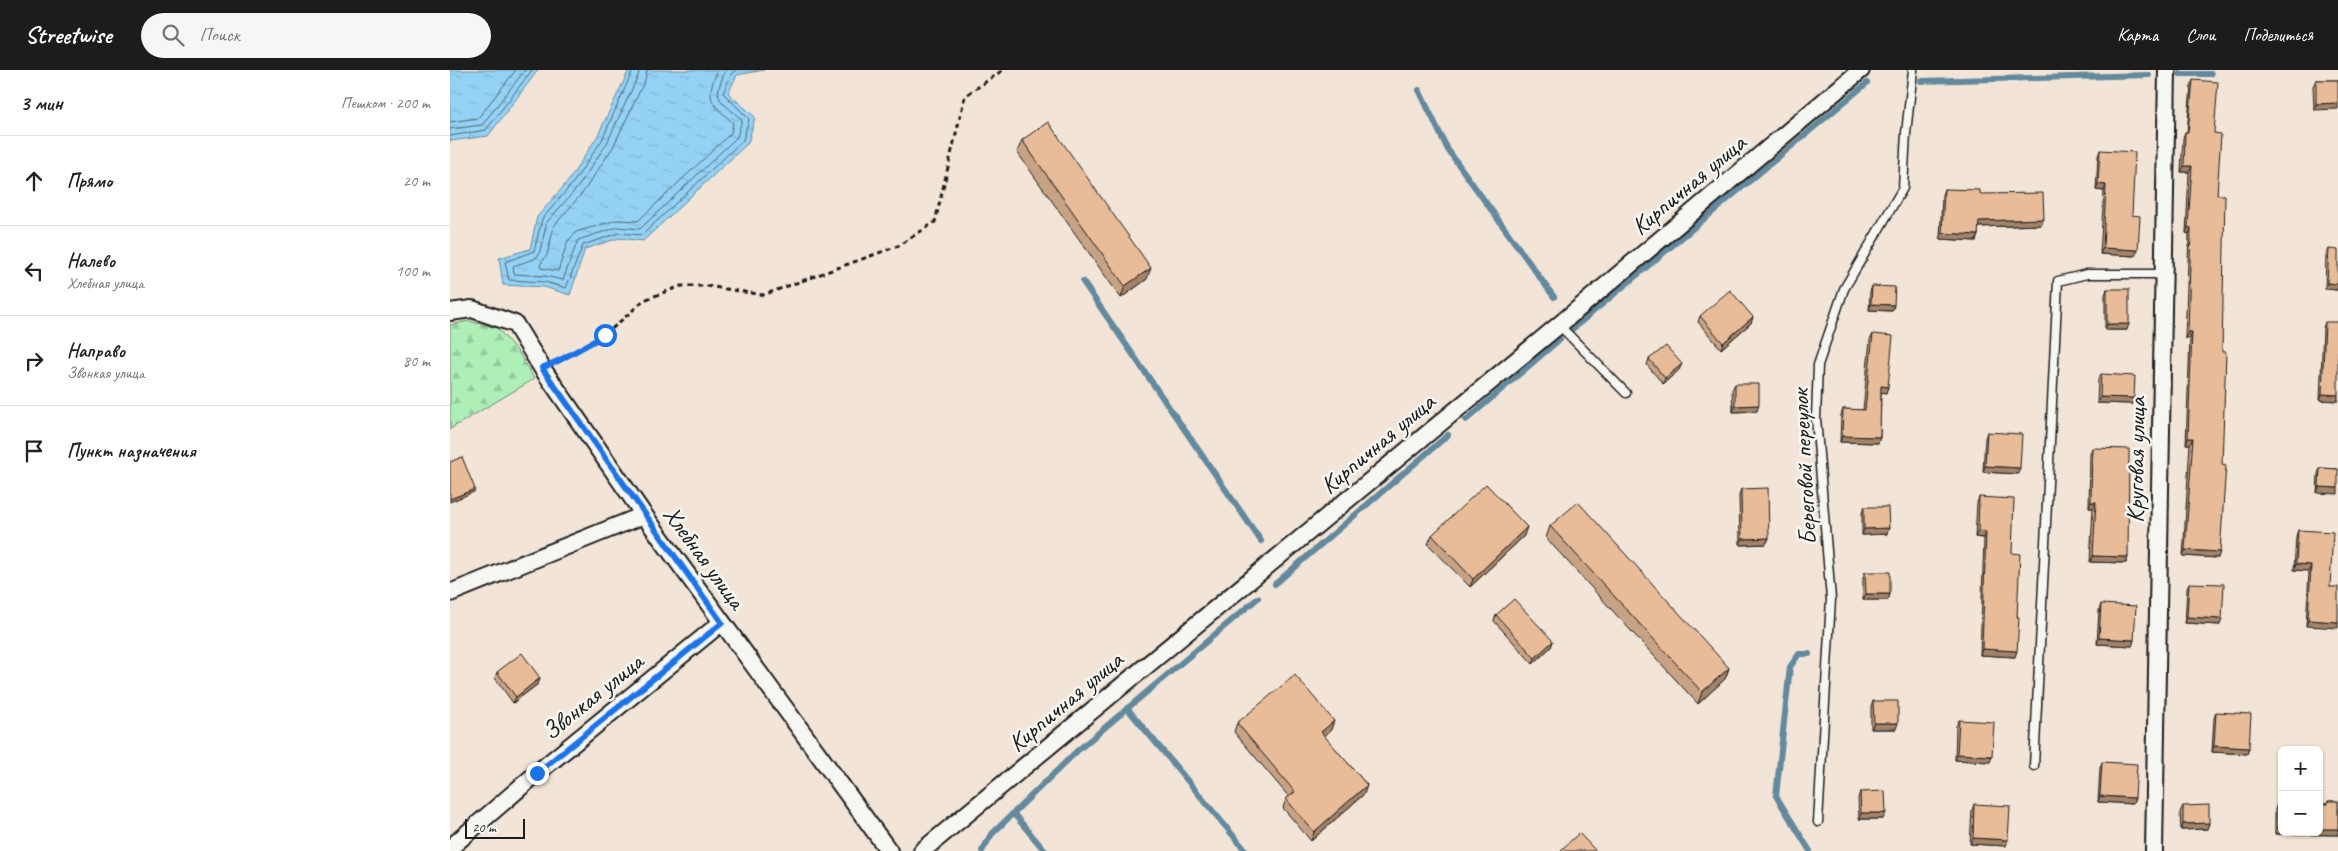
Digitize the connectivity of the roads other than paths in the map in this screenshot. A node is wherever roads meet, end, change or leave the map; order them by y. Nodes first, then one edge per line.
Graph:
1 (1861, 70) edge
2 (1914, 70) edge
3 (2167, 70) edge
4 (2163, 274) junction
5 (450, 312) edge
6 (1559, 325) junction
7 (1626, 393) dead end
8 (644, 515) junction
9 (450, 593) edge
10 (722, 623) junction
11 (2034, 766) dead end
12 (1818, 822) dead end
13 (450, 848) edge
14 (889, 851) edge
15 (922, 851) edge
16 (2154, 851) edge

1 - 6 street, Кирпичная улица
2 - 12 lane, Береговой переулок
3 - 4 street, Круговая улица
4 - 11 lane
4 - 16 street, Круговая улица
5 - 8 street, Хлебная улица
6 - 7 lane
6 - 15 street, Кирпичная улица
8 - 9 street
8 - 10 street, Хлебная улица
10 - 13 street, Звонкая улица
10 - 14 street, Хлебная улица

